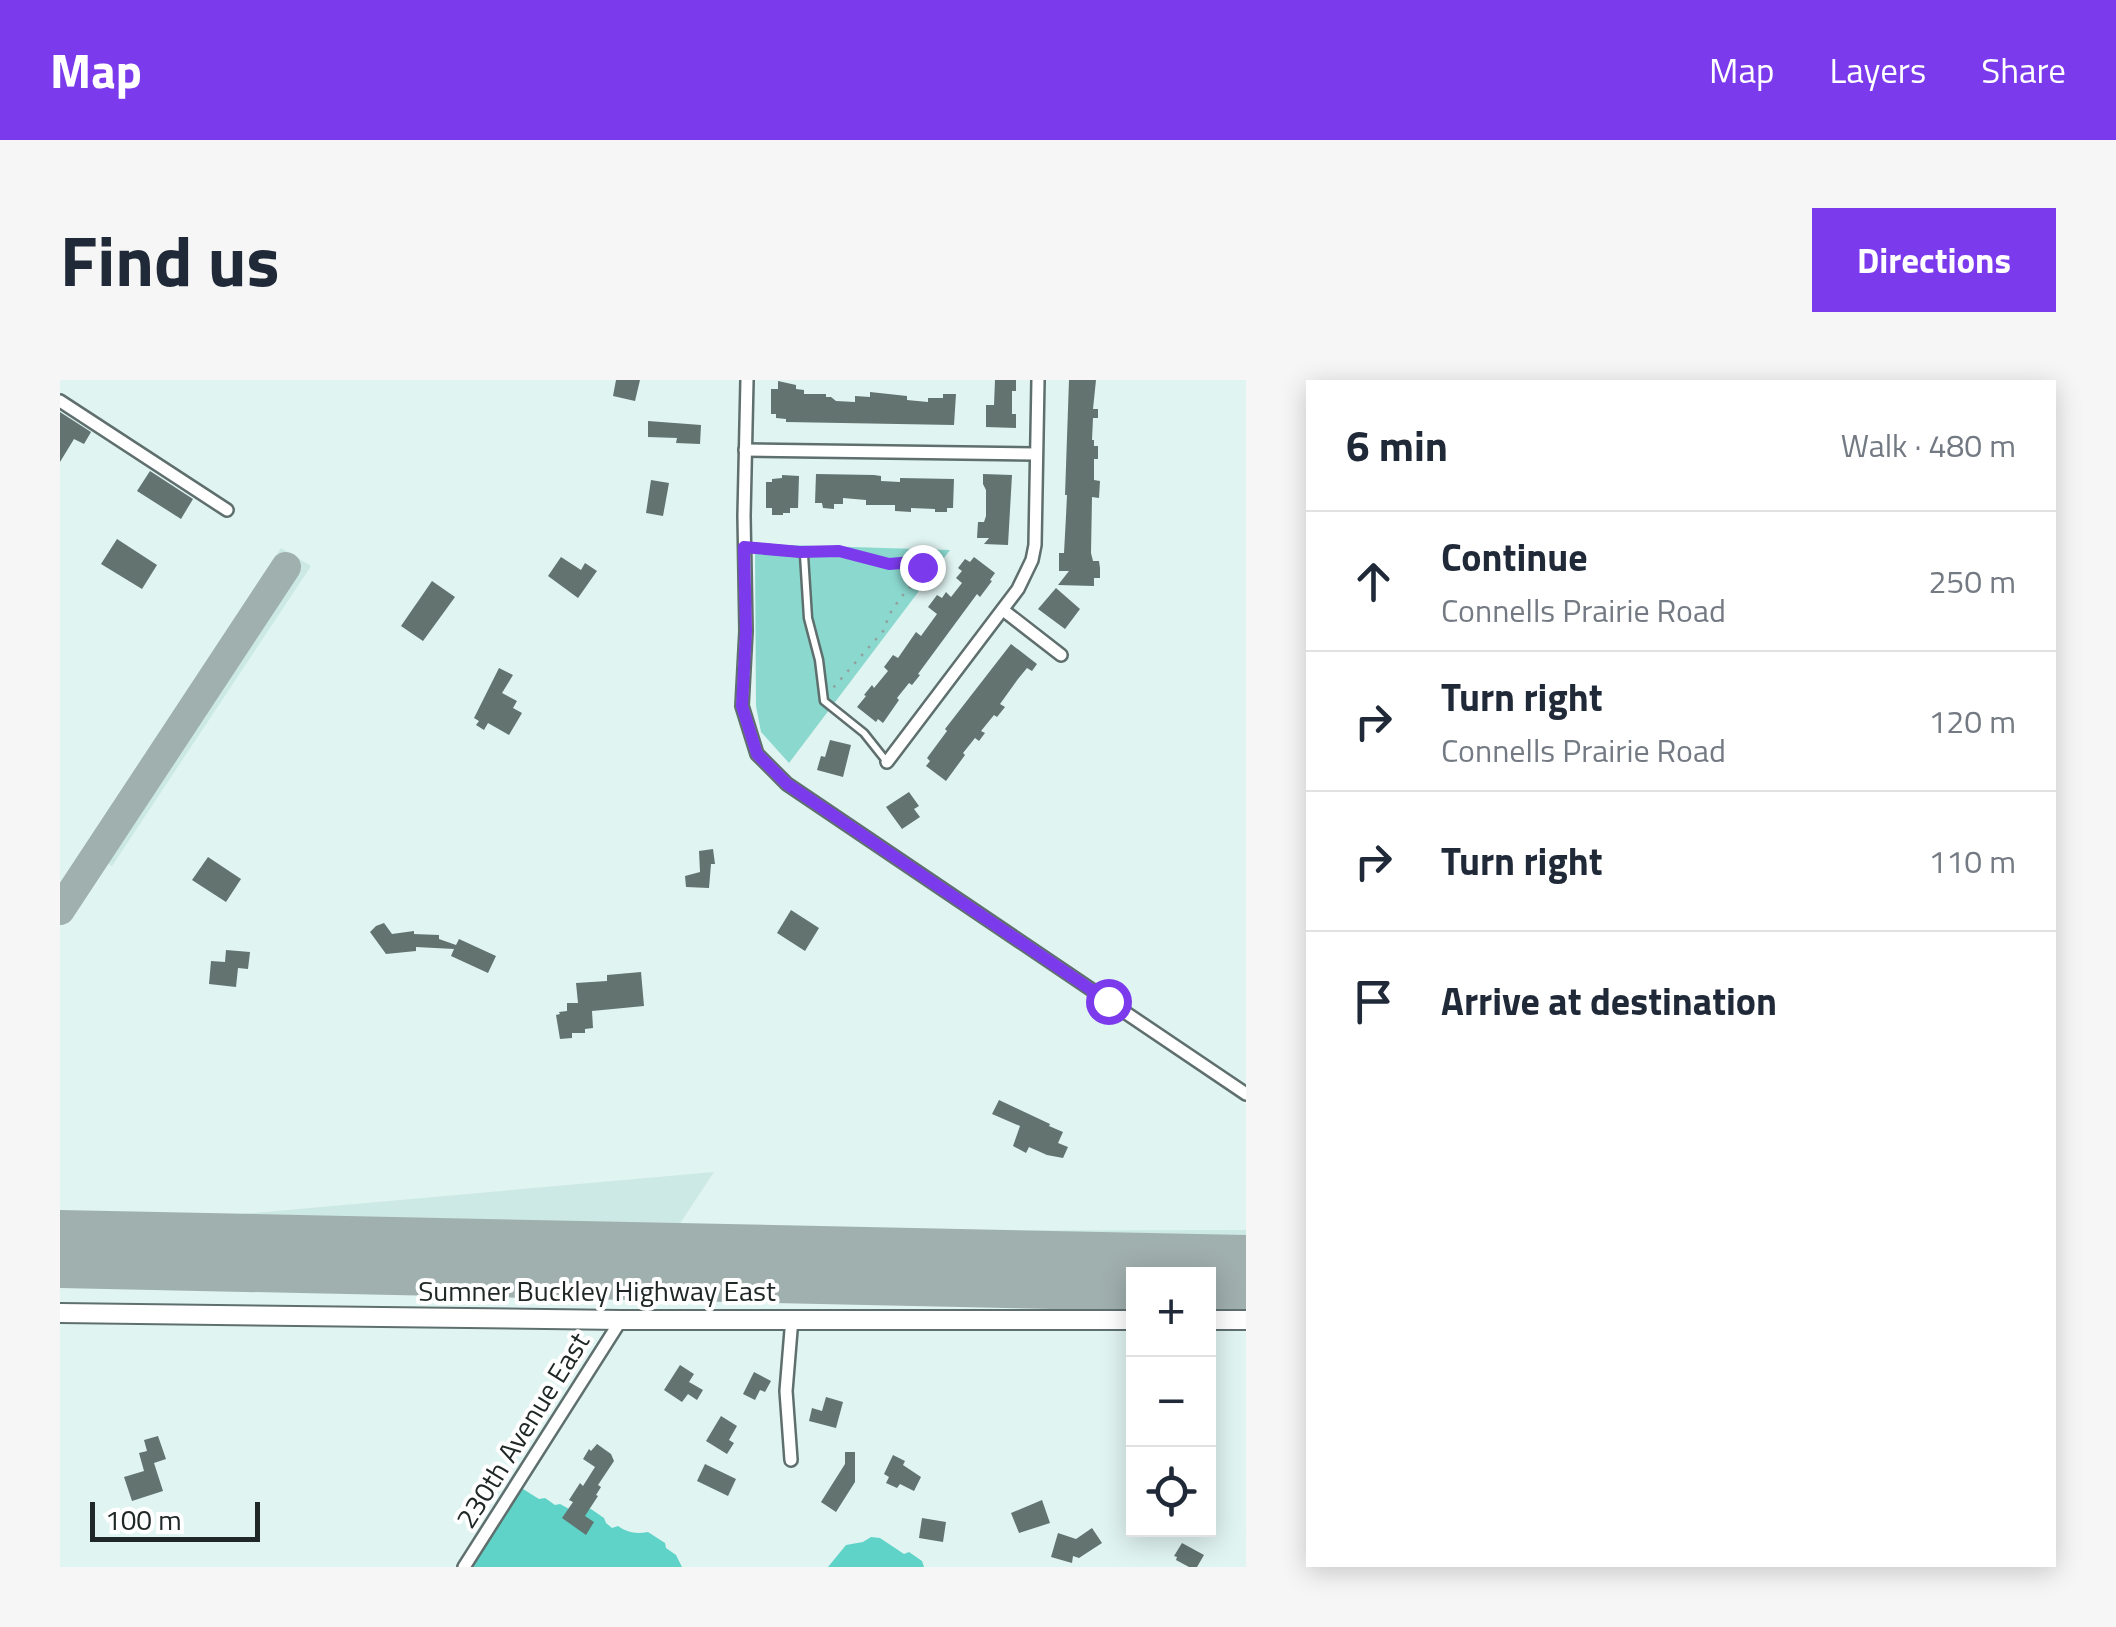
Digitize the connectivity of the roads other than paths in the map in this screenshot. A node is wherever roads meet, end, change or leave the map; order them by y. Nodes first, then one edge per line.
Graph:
1 (746, 380) edge
2 (1038, 380) edge
3 (60, 402) edge
4 (745, 450) junction
5 (1035, 454) junction
6 (227, 510) dead end
7 (744, 547) junction
8 (1003, 610) junction
9 (1060, 655) dead end
10 (888, 762) joint
11 (1246, 1094) edge
12 (60, 1313) edge
13 (792, 1318) junction
14 (622, 1320) junction
15 (1126, 1320) edge
16 (1216, 1320) edge
17 (1246, 1320) edge
18 (791, 1460) dead end
19 (464, 1567) edge

1 - 4 street
2 - 5 street
3 - 6 street
4 - 5 street
4 - 7 street
5 - 8 street
7 - 10 lane
7 - 11 street
8 - 9 street
8 - 10 street
12 - 14 street, Sumner Buckley Highway East
13 - 14 street, Sumner Buckley Highway East
13 - 15 street, Sumner Buckley Highway East
13 - 18 street
14 - 19 street, 230th Avenue East
16 - 17 street

